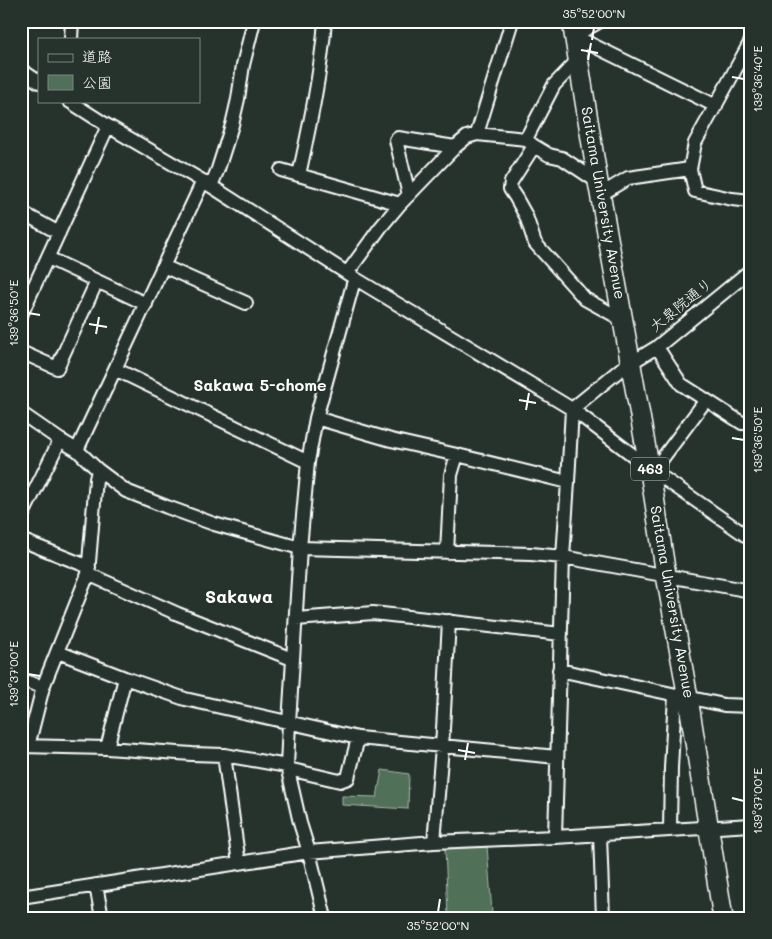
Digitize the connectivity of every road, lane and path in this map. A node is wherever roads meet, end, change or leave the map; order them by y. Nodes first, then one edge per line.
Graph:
1 (72, 21) edge
2 (254, 21) edge
3 (325, 21) edge
4 (512, 21) edge
5 (600, 21) edge
6 (573, 29) edge
7 (71, 38) edge
8 (751, 41) edge
9 (578, 60) junction
10 (21, 70) edge
11 (38, 81) edge
12 (71, 102) edge
13 (716, 106) junction
14 (108, 126) junction
15 (477, 134) junction
16 (530, 143) junction
17 (455, 147) junction
18 (690, 169) junction
19 (281, 170) dead end
20 (299, 175) junction
21 (207, 184) junction
22 (599, 188) junction
23 (404, 199) junction
24 (751, 201) edge
25 (21, 212) edge
26 (59, 233) junction
27 (48, 258) junction
28 (164, 266) junction
29 (751, 270) edge
30 (352, 276) junction
31 (97, 281) junction
32 (246, 303) dead end
33 (146, 304) junction
34 (21, 315) edge
35 (623, 320) junction
36 (657, 347) junction
37 (21, 352) edge
38 (631, 363) junction
39 (115, 369) junction
40 (706, 400) junction
41 (572, 409) junction
42 (21, 413) edge
43 (316, 418) junction
44 (751, 423) edge
45 (60, 440) junction
46 (77, 450) junction
47 (456, 454) junction
48 (308, 462) junction
49 (649, 464) junction
50 (98, 470) junction
51 (568, 482) junction
52 (21, 518) edge
53 (751, 539) edge
54 (21, 540) edge
55 (300, 548) junction
56 (447, 552) junction
57 (563, 557) junction
58 (89, 571) junction
59 (666, 575) junction
60 (751, 590) edge
61 (296, 619) junction
62 (449, 621) junction
63 (561, 634) junction
64 (58, 652) junction
65 (292, 659) junction
66 (559, 670) junction
67 (126, 678) junction
68 (21, 680) edge
69 (43, 687) junction
70 (682, 696) junction
71 (751, 706) edge
72 (289, 723) junction
73 (358, 738) junction
74 (24, 746) edge
75 (442, 747) junction
76 (108, 748) junction
77 (224, 755) junction
78 (557, 757) junction
79 (287, 768) junction
80 (751, 825) edge
81 (708, 827) junction
82 (670, 830) junction
83 (600, 835) junction
84 (555, 837) junction
85 (434, 842) junction
86 (309, 852) junction
87 (239, 863) junction
88 (96, 885) junction
89 (21, 897) edge
90 (102, 918) edge
91 (325, 918) edge
92 (603, 918) edge
93 (723, 918) edge

1 - 7 street
2 - 21 street
3 - 20 street
4 - 15 street
5 - 6 street
6 - 9 highway, Saitama University Avenue / 463
6 - 13 street
8 - 13 street
9 - 16 street
9 - 22 highway, Saitama University Avenue / 463
10 - 11 street
12 - 14 street
13 - 18 street
14 - 21 street
14 - 26 street
15 - 16 street
15 - 17 street
16 - 22 street
16 - 35 street
17 - 23 street
17 - 23 street
18 - 22 street
18 - 24 street
19 - 20 street
20 - 23 street
21 - 28 street
21 - 30 street
22 - 35 highway, Saitama University Avenue / 463
23 - 30 street
25 - 26 street
26 - 27 street
27 - 31 street
27 - 34 street
28 - 32 street
28 - 33 street
29 - 36 street, 大泉院通り
30 - 41 street
30 - 43 street
31 - 33 street
31 - 37 street
33 - 39 street
35 - 38 highway, Saitama University Avenue / 463
36 - 38 street, 大泉院通り
36 - 40 street
38 - 41 street, 大泉院通り
38 - 49 highway, Saitama University Avenue / 463
39 - 46 street
39 - 48 street
40 - 44 street
40 - 49 street
41 - 49 street
41 - 51 street
42 - 45 street
43 - 47 street
43 - 48 street
45 - 46 street
45 - 52 street
46 - 50 street
47 - 51 street
47 - 56 street
48 - 55 street
49 - 53 street
49 - 59 highway, Saitama University Avenue / 463
50 - 55 street
50 - 58 street
51 - 57 street
54 - 58 street
55 - 56 street
55 - 61 street
56 - 57 street
57 - 59 street
57 - 63 street
58 - 64 street
58 - 65 street
59 - 60 street
59 - 70 highway, Saitama University Avenue / 463
61 - 62 street
61 - 65 street
62 - 63 street
62 - 75 street
63 - 66 street
64 - 67 street
64 - 69 street
65 - 72 street
66 - 70 street
66 - 78 street
67 - 72 street
67 - 76 street
68 - 69 street
69 - 74 street
70 - 71 street
70 - 81 highway, Saitama University Avenue / 463
70 - 82 street
72 - 73 street
72 - 79 street
73 - 75 street
73 - 79 street
74 - 76 street
75 - 78 street
75 - 85 street
76 - 77 street
77 - 79 street
77 - 87 street
78 - 84 street
79 - 86 street
80 - 81 street
81 - 82 street
81 - 93 highway, Saitama University Avenue / 463
82 - 83 street
83 - 84 street
83 - 92 street
84 - 85 street
85 - 86 street
86 - 87 street
86 - 91 street
87 - 88 street
88 - 89 street
88 - 90 street

